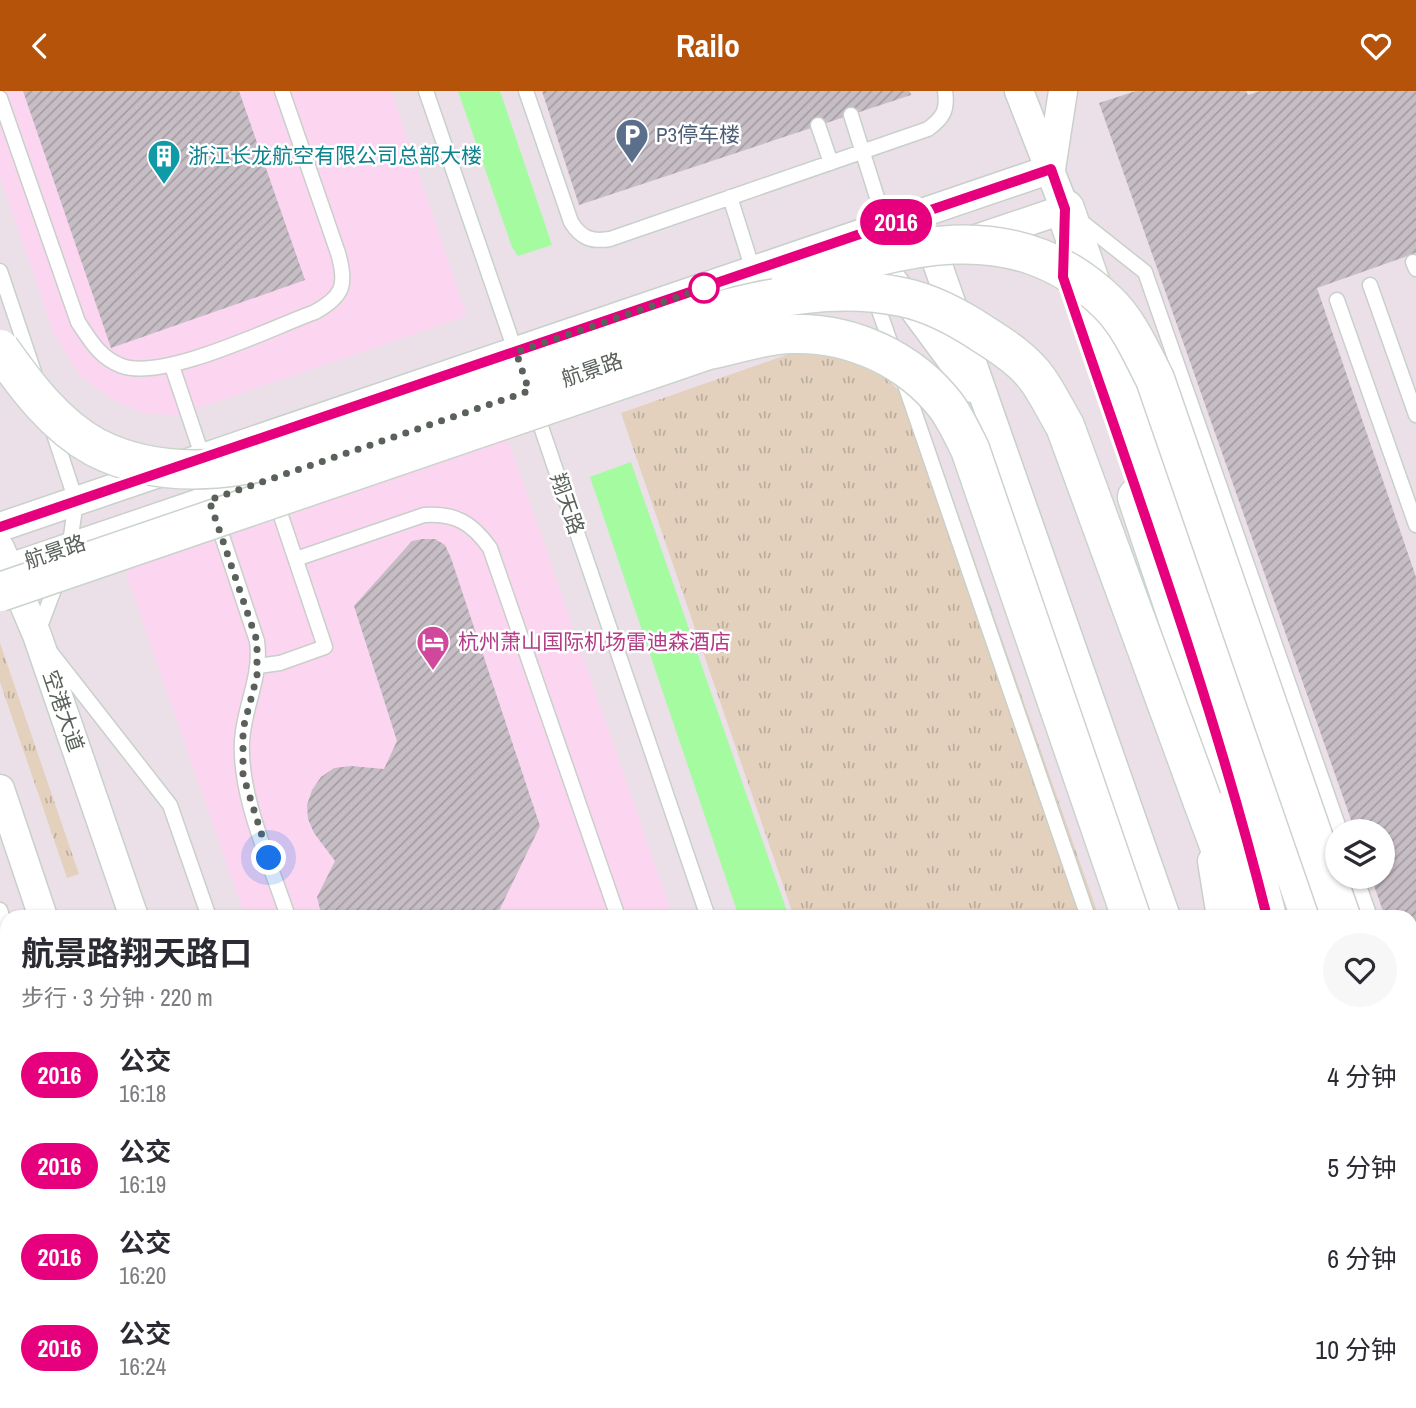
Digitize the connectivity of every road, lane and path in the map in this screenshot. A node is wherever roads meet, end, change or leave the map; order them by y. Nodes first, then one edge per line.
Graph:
1 (282, 91) edge
2 (426, 91) edge
3 (526, 91) edge
4 (945, 91) edge
5 (1019, 91) edge
6 (1063, 91) edge
7 (0, 98) edge
8 (851, 115) dead end
9 (818, 125) dead end
10 (863, 152) junction
11 (831, 163) junction
12 (1051, 169) junction
13 (730, 197) junction
14 (1065, 209) junction
15 (890, 224) junction
16 (934, 254) junction
17 (885, 270) junction
18 (0, 271) edge
19 (753, 271) junction
20 (1370, 285) dead end
21 (1337, 300) dead end
22 (712, 310) junction
23 (0, 349) edge
24 (516, 352) junction
25 (172, 366) junction
26 (529, 391) junction
27 (1416, 415) edge
28 (993, 420) junction
29 (203, 458) junction
30 (269, 479) junction
31 (209, 500) junction
32 (76, 501) junction
33 (1416, 525) edge
34 (0, 527) edge
35 (70, 547) junction
36 (296, 559) junction
37 (3, 570) edge
38 (37, 635) junction
39 (258, 666) junction
40 (0, 789) edge
41 (1202, 800) junction
42 (1336, 819) edge
43 (1360, 889) edge
44 (40, 910) edge
45 (132, 910) edge
46 (207, 910) edge
47 (286, 910) edge
48 (616, 910) edge
49 (706, 910) edge
50 (1086, 910) edge
51 (1129, 910) edge
52 (1164, 910) edge
53 (1220, 910) edge
54 (1242, 910) edge
55 (1265, 910) edge
56 (1308, 910) edge
57 (1339, 910) edge
58 (1368, 910) edge

1 - 25 lane
2 - 24 lane, 翔天路
3 - 13 lane
4 - 10 lane
5 - 12 street
6 - 12 street
7 - 25 lane
8 - 10 lane
9 - 11 lane
10 - 11 lane
10 - 15 lane
11 - 13 lane
12 - 14 street
12 - 15 street, 航景路
13 - 19 lane
14 - 16 street, 航景路
14 - 42 lane
14 - 55 main road
14 - 56 main road
15 - 16 street
15 - 17 street
15 - 19 street, 航景路
16 - 17 street, 航景路
16 - 28 street
17 - 26 street, 航景路
17 - 28 street
17 - 50 lane
18 - 32 lane
19 - 24 street, 航景路
20 - 27 lane
21 - 33 lane
22 - 23 main road, bridge
22 - 41 main road, bridge
22 - 57 main road, bridge
24 - 26 lane, 翔天路
24 - 29 street, 航景路
25 - 29 lane
26 - 30 street, 航景路
26 - 49 lane, 翔天路
28 - 52 street
29 - 32 street, 航景路
30 - 31 street, 航景路
30 - 36 lane
31 - 35 street, 航景路
31 - 39 lane
32 - 34 street, 航景路
32 - 35 lane
35 - 37 street, 航景路
35 - 38 lane
36 - 39 lane
36 - 48 lane
37 - 38 street, 空港大道
37 - 51 main road, bridge
38 - 45 street, 空港大道
38 - 46 lane
39 - 47 lane
40 - 44 street
41 - 53 street
41 - 54 main road
43 - 58 lane

